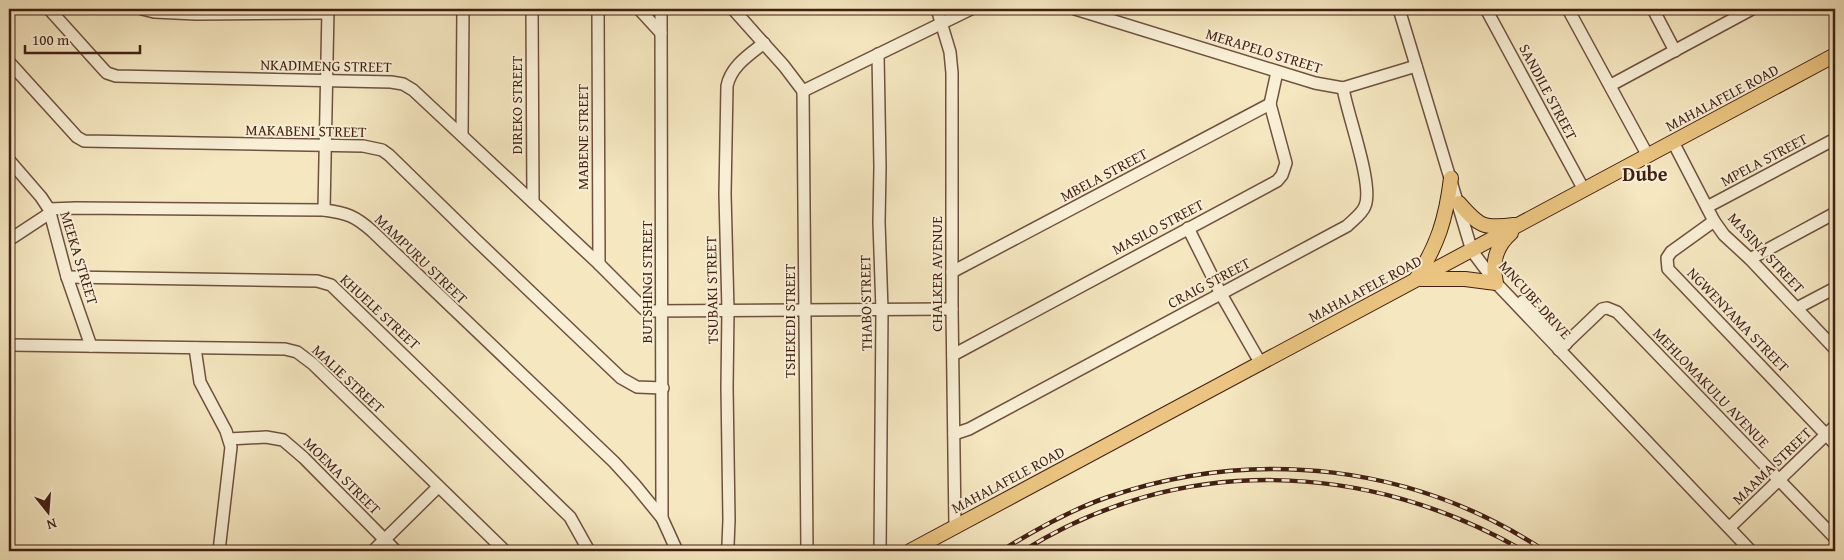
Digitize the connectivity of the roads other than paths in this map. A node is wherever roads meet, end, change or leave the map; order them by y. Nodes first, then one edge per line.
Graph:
1 (49, 9) edge
2 (142, 9) edge
3 (463, 9) edge
4 (532, 9) edge
5 (598, 9) edge
6 (639, 9) edge
7 (661, 9) edge
8 (733, 9) edge
9 (937, 9) edge
10 (971, 9) edge
11 (1075, 9) edge
12 (1399, 9) edge
13 (1486, 9) edge
14 (1568, 9) edge
15 (1653, 9) edge
16 (1752, 9) edge
17 (196, 11) edge
18 (328, 11) edge
19 (1090, 11) edge
20 (259, 12) edge
21 (1739, 12) edge
22 (941, 23) junction
23 (661, 33) junction
24 (764, 43) junction
25 (1675, 51) junction
26 (878, 54) junction
27 (1835, 55) edge
28 (9, 62) edge
29 (1416, 66) junction
30 (1277, 72) junction
31 (327, 81) junction
32 (1611, 85) junction
33 (1344, 88) junction
34 (803, 91) junction
35 (1270, 104) junction
36 (462, 135) junction
37 (1835, 138) edge
38 (1673, 142) junction
39 (326, 146) junction
40 (1648, 156) junction
41 (9, 160) edge
42 (1451, 178) junction
43 (1584, 190) junction
44 (533, 202) junction
45 (1459, 203) junction
46 (1707, 207) junction
47 (324, 210) junction
48 (49, 211) junction
49 (1835, 213) edge
50 (1714, 221) junction
51 (1521, 224) junction
52 (1188, 228) junction
53 (9, 240) edge
54 (1472, 251) junction
55 (1750, 259) junction
56 (599, 264) junction
57 (952, 272) junction
58 (67, 277) junction
59 (1495, 277) junction
60 (1415, 280) junction
61 (1835, 288) edge
62 (1221, 294) junction
63 (1797, 308) junction
64 (952, 309) junction
65 (728, 310) junction
66 (805, 310) junction
67 (882, 310) junction
68 (662, 311) junction
69 (9, 345) edge
70 (91, 346) junction
71 (1563, 347) junction
72 (195, 348) junction
73 (1835, 349) edge
74 (953, 355) junction
75 (1261, 364) junction
76 (663, 388) junction
77 (1835, 426) edge
78 (954, 434) junction
79 (1826, 434) junction
80 (229, 439) junction
81 (1835, 444) edge
82 (1779, 480) junction
83 (438, 487) junction
84 (662, 518) junction
85 (955, 527) junction
86 (1730, 527) junction
87 (1835, 538) edge
88 (384, 540) junction
89 (221, 551) edge
90 (373, 551) edge
91 (396, 551) edge
92 (505, 551) edge
93 (589, 551) edge
94 (676, 551) edge
95 (726, 551) edge
96 (808, 551) edge
97 (880, 551) edge
98 (910, 551) edge
99 (1752, 551) edge

1 - 31 street, NKADIMENG STREET
2 - 17 street
3 - 36 street
4 - 44 street, DIREKO STREET
5 - 56 street, MABENE STREET
6 - 23 street
7 - 23 street, BUTSHINGI STREET
8 - 24 street
9 - 22 street, CHALKER AVENUE
10 - 22 street
11 - 19 street, MERAPELO STREET
12 - 29 street, MNCUBE DRIVE
13 - 43 street, SANDILE STREET
14 - 32 street
15 - 25 street
16 - 21 street
17 - 20 street
18 - 20 street
18 - 31 street
19 - 30 street, MERAPELO STREET
21 - 25 street
22 - 26 street
22 - 57 street, CHALKER AVENUE
23 - 68 street, BUTSHINGI STREET
24 - 34 street
24 - 65 street, TSUBAKI STREET
25 - 32 street
26 - 34 street
26 - 67 street, THABO STREET
27 - 38 main road, MAHALAFELE ROAD
28 - 39 street, MAKABENI STREET
29 - 33 street, MERAPELO STREET
29 - 42 street, MNCUBE DRIVE
30 - 33 street, MERAPELO STREET
30 - 35 street, MASILO STREET
31 - 36 street, NKADIMENG STREET
31 - 39 street
32 - 40 street
33 - 62 street, CRAIG STREET
34 - 66 street, TSHEKEDI STREET
35 - 52 street, MASILO STREET
35 - 57 street, MBELA STREET
36 - 44 street, NKADIMENG STREET
37 - 46 street, MPELA STREET
38 - 40 main road, MAHALAFELE ROAD
38 - 46 street, MASINA STREET
39 - 47 street
39 - 76 street, MAKABENI STREET
40 - 43 main road, MAHALAFELE ROAD
41 - 48 street, MEEKA STREET
42 - 45 street, MNCUBE DRIVE
42 - 60 main road
43 - 51 main road, MAHALAFELE ROAD
44 - 56 street, NKADIMENG STREET
45 - 51 main road
45 - 54 street, MNCUBE DRIVE
46 - 50 street, MASINA STREET
47 - 48 street, MAMPURU STREET
47 - 84 street, MAMPURU STREET
48 - 53 street
48 - 58 street, MEEKA STREET
49 - 55 street
50 - 55 street, MASINA STREET
50 - 79 street, NGWENYAMA STREET
51 - 54 main road, MAHALAFELE ROAD
51 - 59 main road
52 - 62 street
52 - 74 street, MASILO STREET
54 - 59 street, MNCUBE DRIVE
54 - 60 main road, MAHALAFELE ROAD
55 - 63 street, MASINA STREET
56 - 68 street, NKADIMENG STREET
57 - 64 street, CHALKER AVENUE
58 - 70 street, MEEKA STREET
58 - 93 street, KHUELE STREET
59 - 60 main road
59 - 71 street, MNCUBE DRIVE
60 - 75 main road, MAHALAFELE ROAD
61 - 63 street
62 - 75 street
62 - 78 street, CRAIG STREET
63 - 73 street, MASINA STREET
64 - 67 street, NKADIMENG STREET
64 - 74 street, CHALKER AVENUE
65 - 66 street, NKADIMENG STREET
65 - 68 street, NKADIMENG STREET
65 - 95 street, TSUBAKI STREET
66 - 67 street, NKADIMENG STREET
66 - 96 street, TSHEKEDI STREET
67 - 97 street, THABO STREET
68 - 76 street, BUTSHINGI STREET
69 - 70 street, MALIE STREET
70 - 72 street, MALIE STREET
71 - 82 street, MEHLOMAKULU AVENUE
71 - 86 street, MNCUBE DRIVE
72 - 80 street
72 - 83 street, MALIE STREET
74 - 78 street, CHALKER AVENUE
75 - 85 main road, MAHALAFELE ROAD
76 - 84 street, BUTSHINGI STREET
77 - 79 street, MAAMA STREET
78 - 85 street, CHALKER AVENUE
79 - 81 street, NGWENYAMA STREET
79 - 82 street, MAAMA STREET
80 - 88 street, MOEMA STREET
80 - 89 street
82 - 86 street, MAAMA STREET
82 - 87 street, MEHLOMAKULU AVENUE
83 - 88 street
83 - 92 street, MALIE STREET
84 - 94 street, BUTSHINGI STREET
85 - 98 main road, MAHALAFELE ROAD
86 - 99 street, MNCUBE DRIVE
88 - 90 street
88 - 91 street, MOEMA STREET

